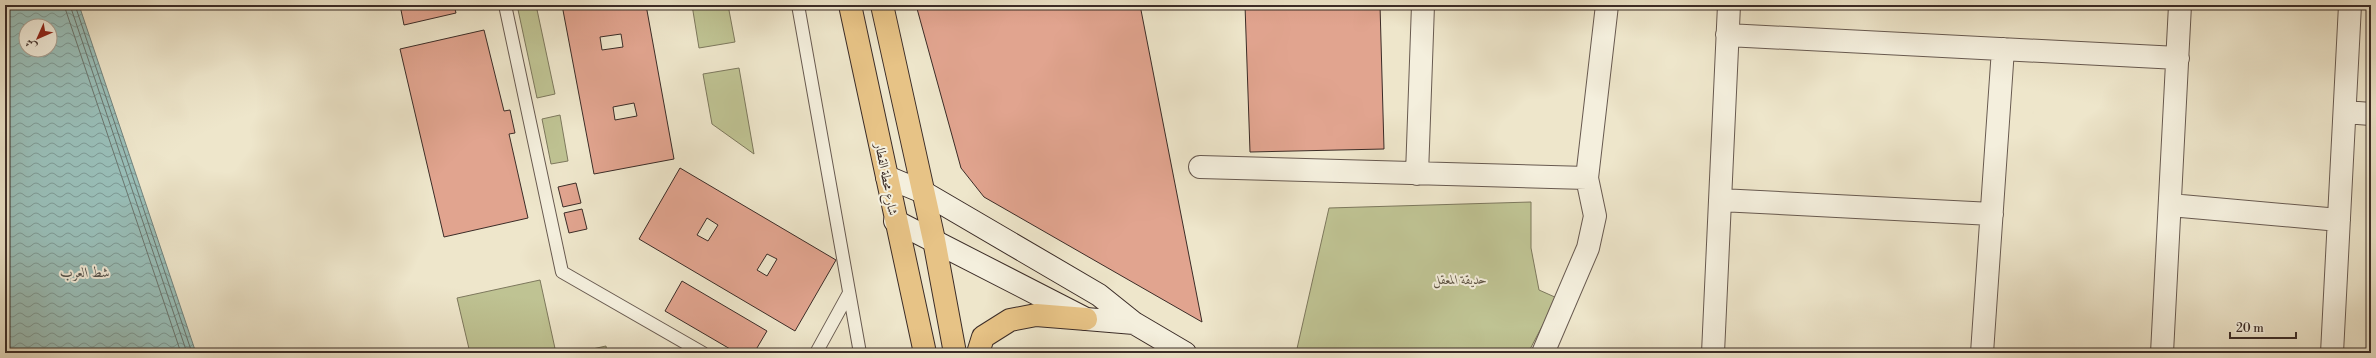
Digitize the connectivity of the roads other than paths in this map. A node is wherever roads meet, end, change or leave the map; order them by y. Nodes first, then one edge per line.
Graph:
1 (505, 5) edge
2 (798, 5) edge
3 (850, 5) edge
4 (882, 5) edge
5 (1423, 5) edge
6 (1607, 5) edge
7 (1729, 5) edge
8 (2180, 5) edge
9 (2350, 5) edge
10 (1728, 34) junction
11 (2004, 49) junction
12 (2178, 58) junction
13 (2345, 112) junction
14 (2371, 114) edge
15 (1200, 167) dead end
16 (1417, 174) junction
17 (887, 177) junction
18 (1587, 178) junction
19 (923, 192) junction
20 (1720, 200) junction
21 (2170, 205) junction
22 (1992, 214) junction
23 (2339, 220) junction
24 (895, 221) junction
25 (934, 240) junction
26 (849, 294) junction
27 (1086, 320) junction
28 (1134, 322) junction
29 (703, 353) edge
30 (816, 353) edge
31 (860, 353) edge
32 (925, 353) edge
33 (955, 353) edge
34 (978, 353) edge
35 (1185, 353) edge
36 (1543, 353) edge
37 (1713, 353) edge
38 (1982, 353) edge
39 (2162, 353) edge
40 (2332, 353) edge

1 - 29 lane
2 - 26 lane
3 - 17 main road, شارع محطة القطار
4 - 19 main road
5 - 16 street
6 - 18 street
7 - 10 street
8 - 12 street
9 - 13 street
10 - 11 street
10 - 20 street
11 - 12 street
11 - 22 street
12 - 21 street
13 - 14 street
13 - 23 street
15 - 16 street
16 - 18 street
17 - 19 street
17 - 24 main road, شارع محطة القطار
18 - 36 street
19 - 25 main road
19 - 28 street
20 - 22 street
20 - 37 street
21 - 23 street
21 - 39 street
22 - 38 street
23 - 40 street
24 - 25 street
24 - 32 main road, شارع محطة القطار
25 - 27 street
25 - 33 main road
26 - 30 lane
26 - 31 lane
27 - 28 street
27 - 34 main road
28 - 35 street

